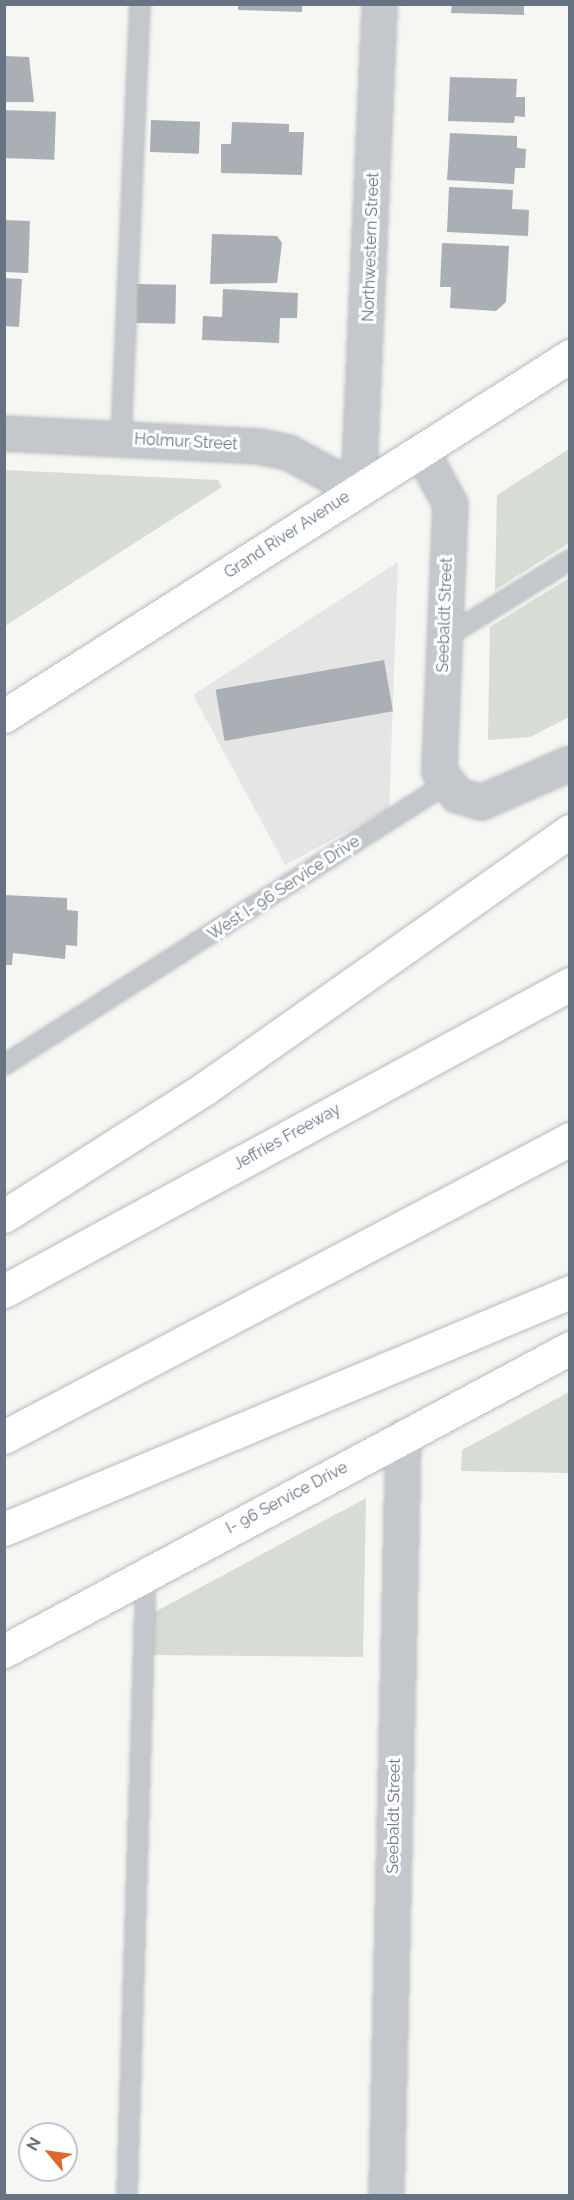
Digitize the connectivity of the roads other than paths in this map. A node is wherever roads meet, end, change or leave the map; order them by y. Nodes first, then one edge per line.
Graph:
1 (140, 4) edge
2 (379, 4) edge
3 (570, 356) edge
4 (4, 433) edge
5 (121, 439) junction
6 (421, 450) junction
7 (358, 490) junction
8 (570, 560) edge
9 (444, 638) junction
10 (4, 716) edge
11 (570, 763) edge
12 (446, 784) junction
13 (570, 831) edge
14 (570, 984) edge
15 (4, 1065) edge
16 (570, 1139) edge
17 (4, 1216) edge
18 (4, 1291) edge
19 (570, 1292) edge
20 (570, 1348) edge
21 (403, 1436) junction
22 (4, 1437) edge
23 (4, 1529) edge
24 (146, 1574) junction
25 (4, 1651) edge
26 (127, 2196) edge
27 (386, 2196) edge

1 - 5 lane
2 - 7 street, Northwestern Street
3 - 6 main road, Grand River Avenue
4 - 5 street, Holmur Street
5 - 7 street, Holmur Street
6 - 7 main road, Grand River Avenue
6 - 9 street, Seebaldt Street
7 - 10 main road, Grand River Avenue
8 - 9 lane
9 - 12 street, Seebaldt Street
11 - 12 street
12 - 15 lane, West I- 96 Service Drive
13 - 17 main road
14 - 18 main road, Jeffries Freeway
16 - 22 main road
19 - 23 main road
20 - 21 main road, I- 96 Service Drive
21 - 24 main road, I- 96 Service Drive
21 - 27 street, Seebaldt Street
24 - 25 main road, I- 96 Service Drive
24 - 26 lane

